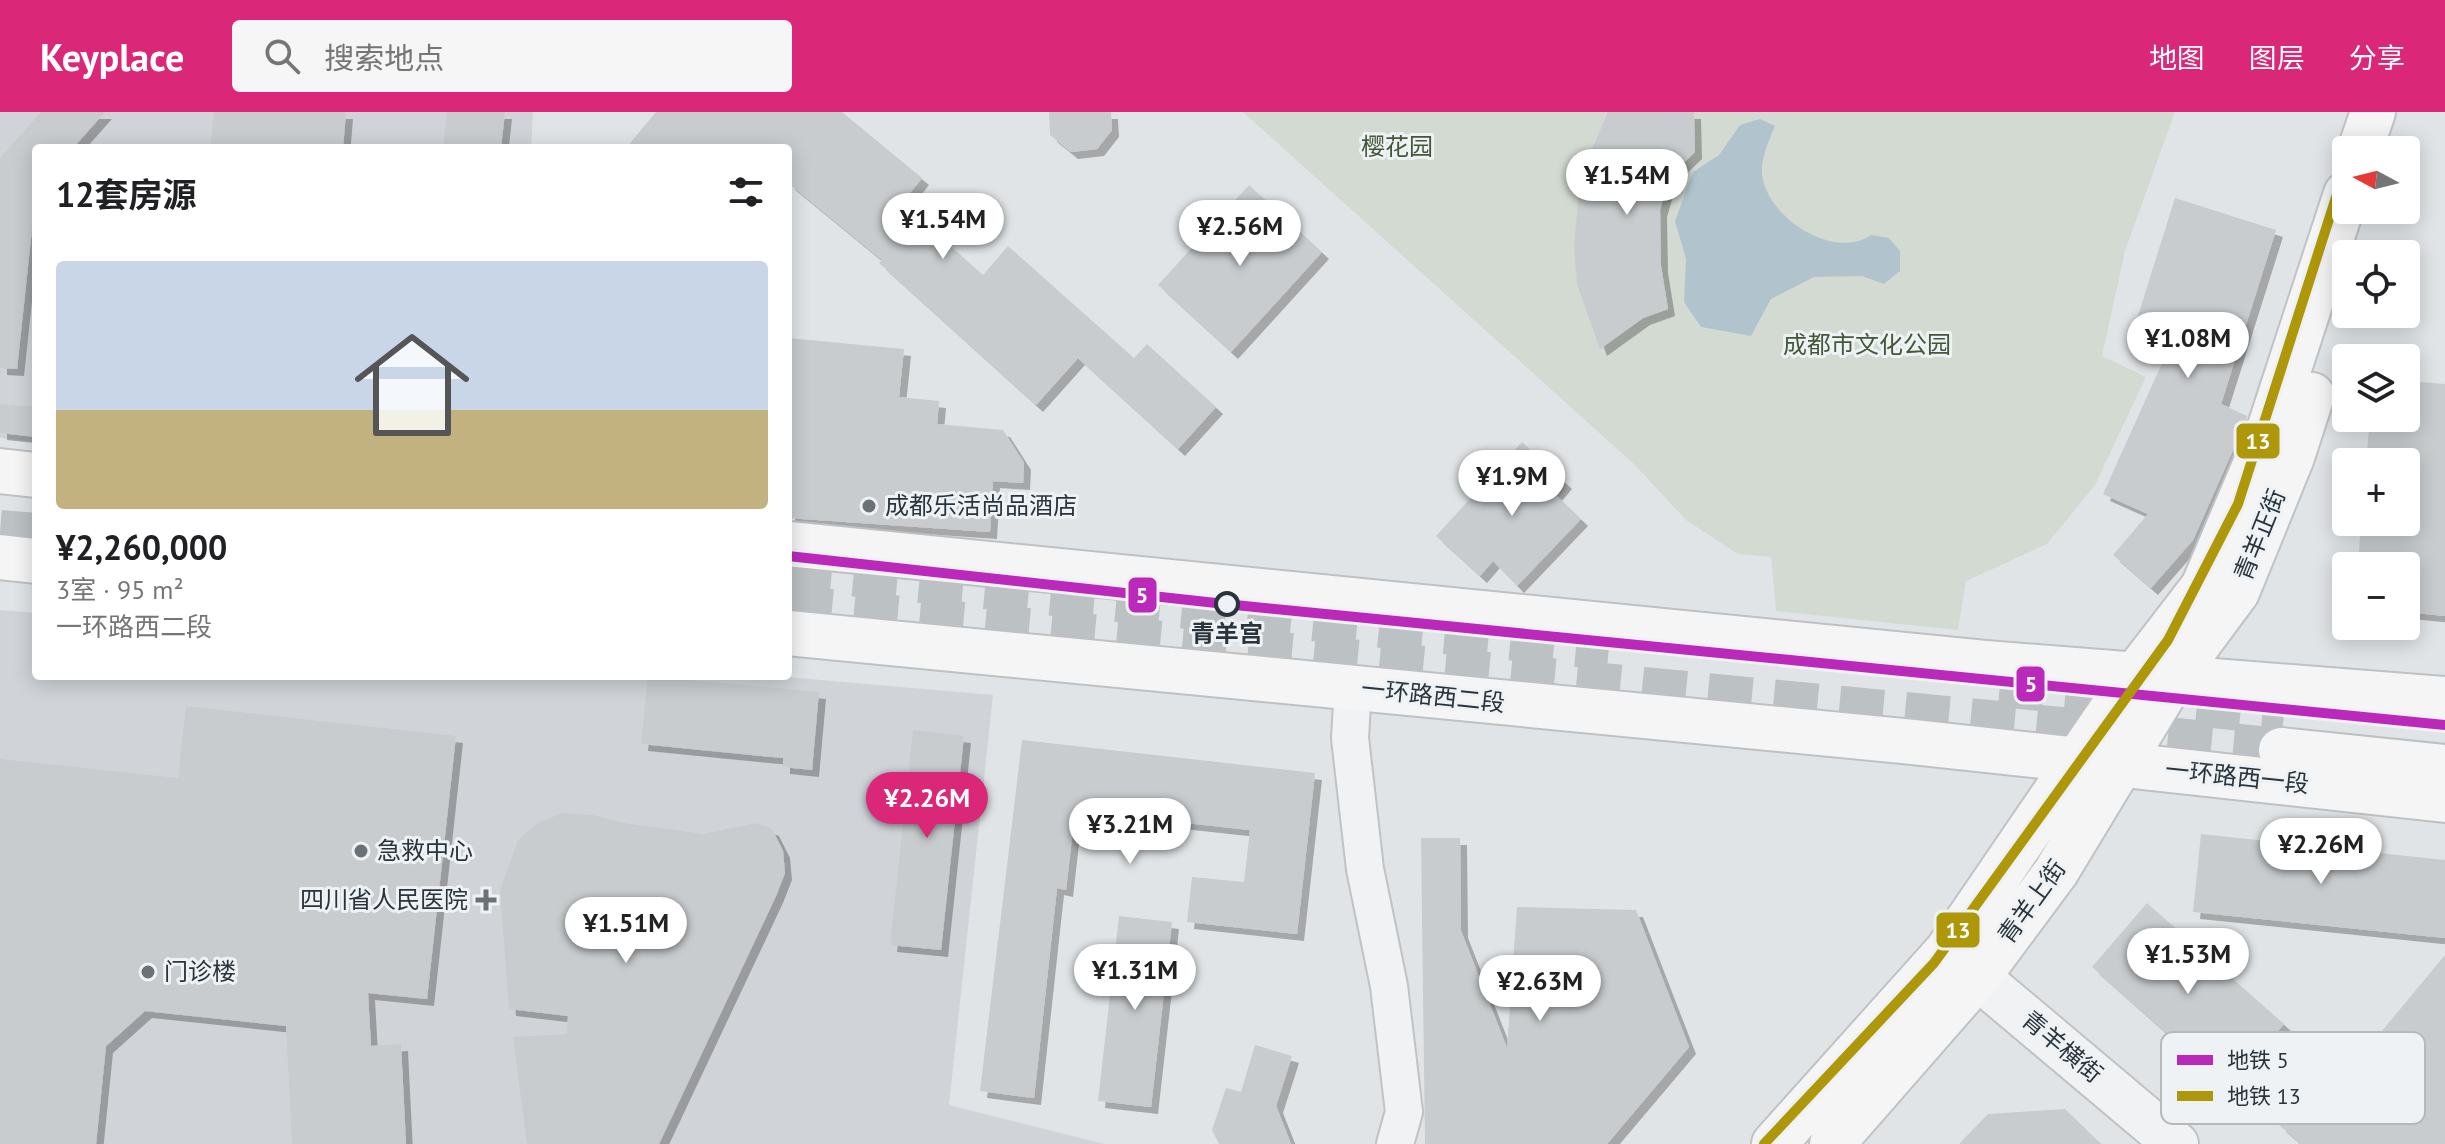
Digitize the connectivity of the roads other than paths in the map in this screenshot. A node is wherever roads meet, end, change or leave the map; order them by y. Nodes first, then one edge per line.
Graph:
1 (2373, 112) edge
2 (2401, 112) edge
3 (2365, 136) edge
4 (2393, 136) edge
5 (2336, 224) edge
6 (2333, 328) edge
7 (0, 471) edge
8 (32, 475) edge
9 (792, 544) edge
10 (0, 557) edge
11 (32, 561) edge
12 (792, 633) edge
13 (2155, 676) junction
14 (1353, 688) junction
15 (2445, 699) edge
16 (2445, 728) edge
17 (2078, 759) junction
18 (2124, 764) junction
19 (2445, 767) edge
20 (2445, 800) edge
21 (1963, 964) junction
22 (1395, 1144) edge
23 (1774, 1144) edge
24 (1832, 1144) edge
25 (2176, 1144) edge

1 - 3 main road
2 - 4 main road
5 - 13 main road, 青羊正街
6 - 13 main road, 青羊正街
7 - 8 main road
9 - 13 main road
10 - 11 main road
12 - 14 main road, 一环路西二段
13 - 15 main road
13 - 17 main road, 青羊上街
13 - 18 main road, 青羊上街
14 - 17 main road, 一环路西二段
14 - 22 street
16 - 19 main road
17 - 18 main road, 一环路西一段
17 - 21 main road, 青羊上街
18 - 20 main road, 一环路西一段
18 - 21 main road, 青羊上街
21 - 23 main road, 青羊上街
21 - 24 main road, 青羊上街
21 - 25 street, 青羊横街

